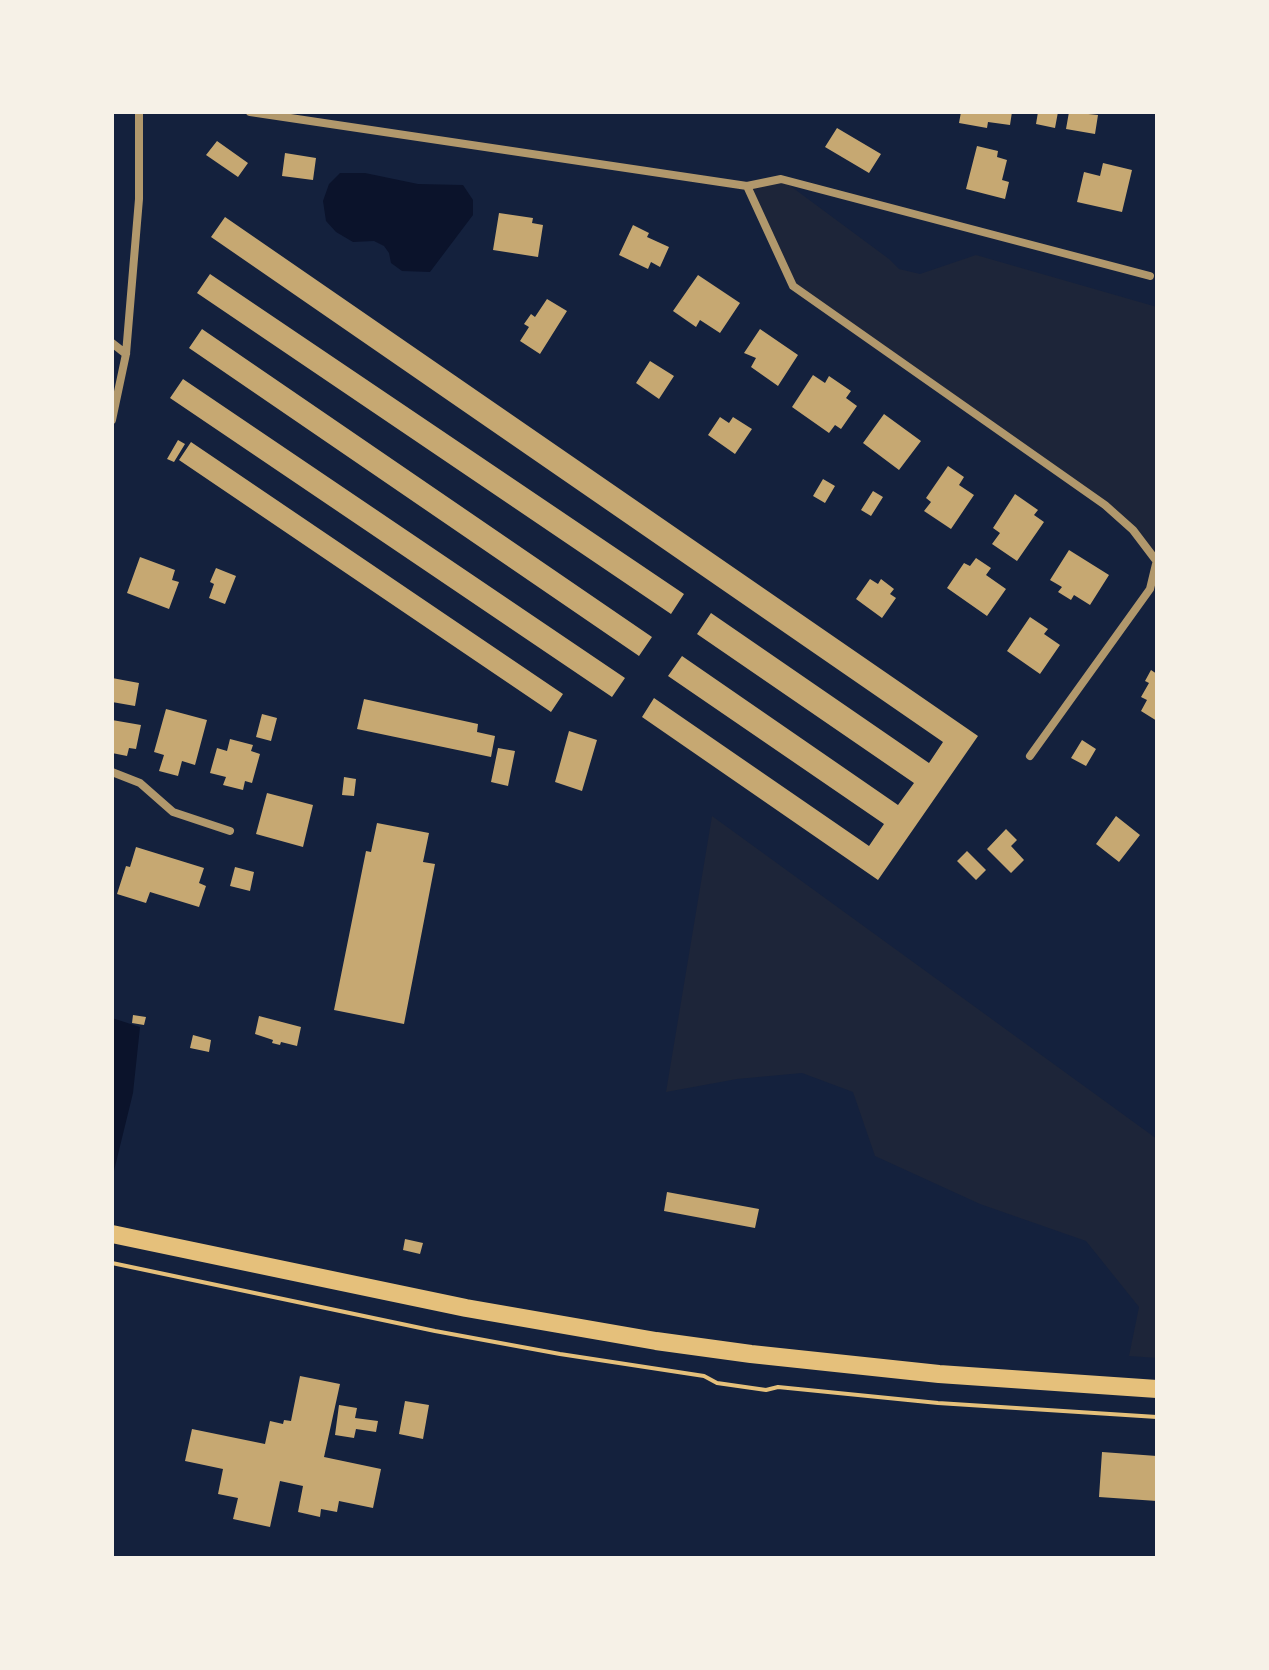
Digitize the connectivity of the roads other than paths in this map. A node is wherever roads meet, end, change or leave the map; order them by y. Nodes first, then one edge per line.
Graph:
1 (139, 112) edge
2 (250, 112) edge
3 (747, 186) junction
4 (1150, 276) dead end
5 (112, 343) edge
6 (126, 354) junction
7 (112, 420) edge
8 (1156, 560) edge
9 (1030, 756) dead end
10 (112, 772) edge
11 (230, 831) dead end
12 (112, 1234) edge
13 (1157, 1389) edge

1 - 6 street
2 - 3 street
3 - 4 street
3 - 8 street
5 - 6 street
6 - 7 street
8 - 9 street
10 - 11 street
12 - 13 highway

